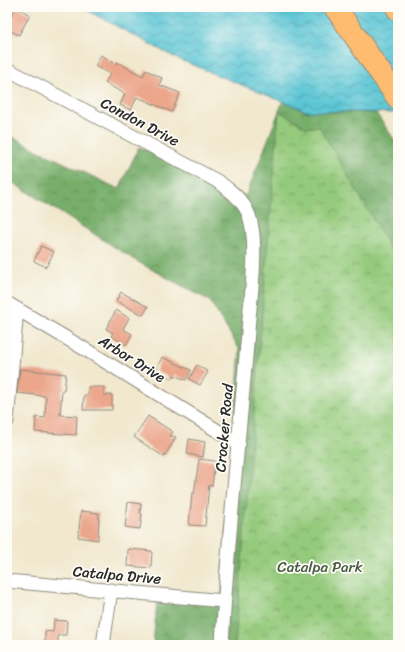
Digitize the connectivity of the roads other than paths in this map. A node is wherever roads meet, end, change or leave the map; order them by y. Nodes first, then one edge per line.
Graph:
1 (335, 7) edge
2 (7, 68) edge
3 (398, 98) edge
4 (248, 214) joint
5 (12, 306) edge
6 (7, 421) edge
7 (239, 444) junction
8 (7, 581) edge
9 (110, 590) junction
10 (224, 601) junction
11 (102, 645) edge
12 (222, 645) edge

1 - 3 highway
2 - 4 street, Condon Drive
4 - 7 street, Crocker Road
5 - 6 street
5 - 7 street, Arbor Drive
7 - 10 street, Crocker Road
8 - 9 street, Catalpa Drive
9 - 10 street, Catalpa Drive
9 - 11 street
10 - 12 street, Crocker Road

